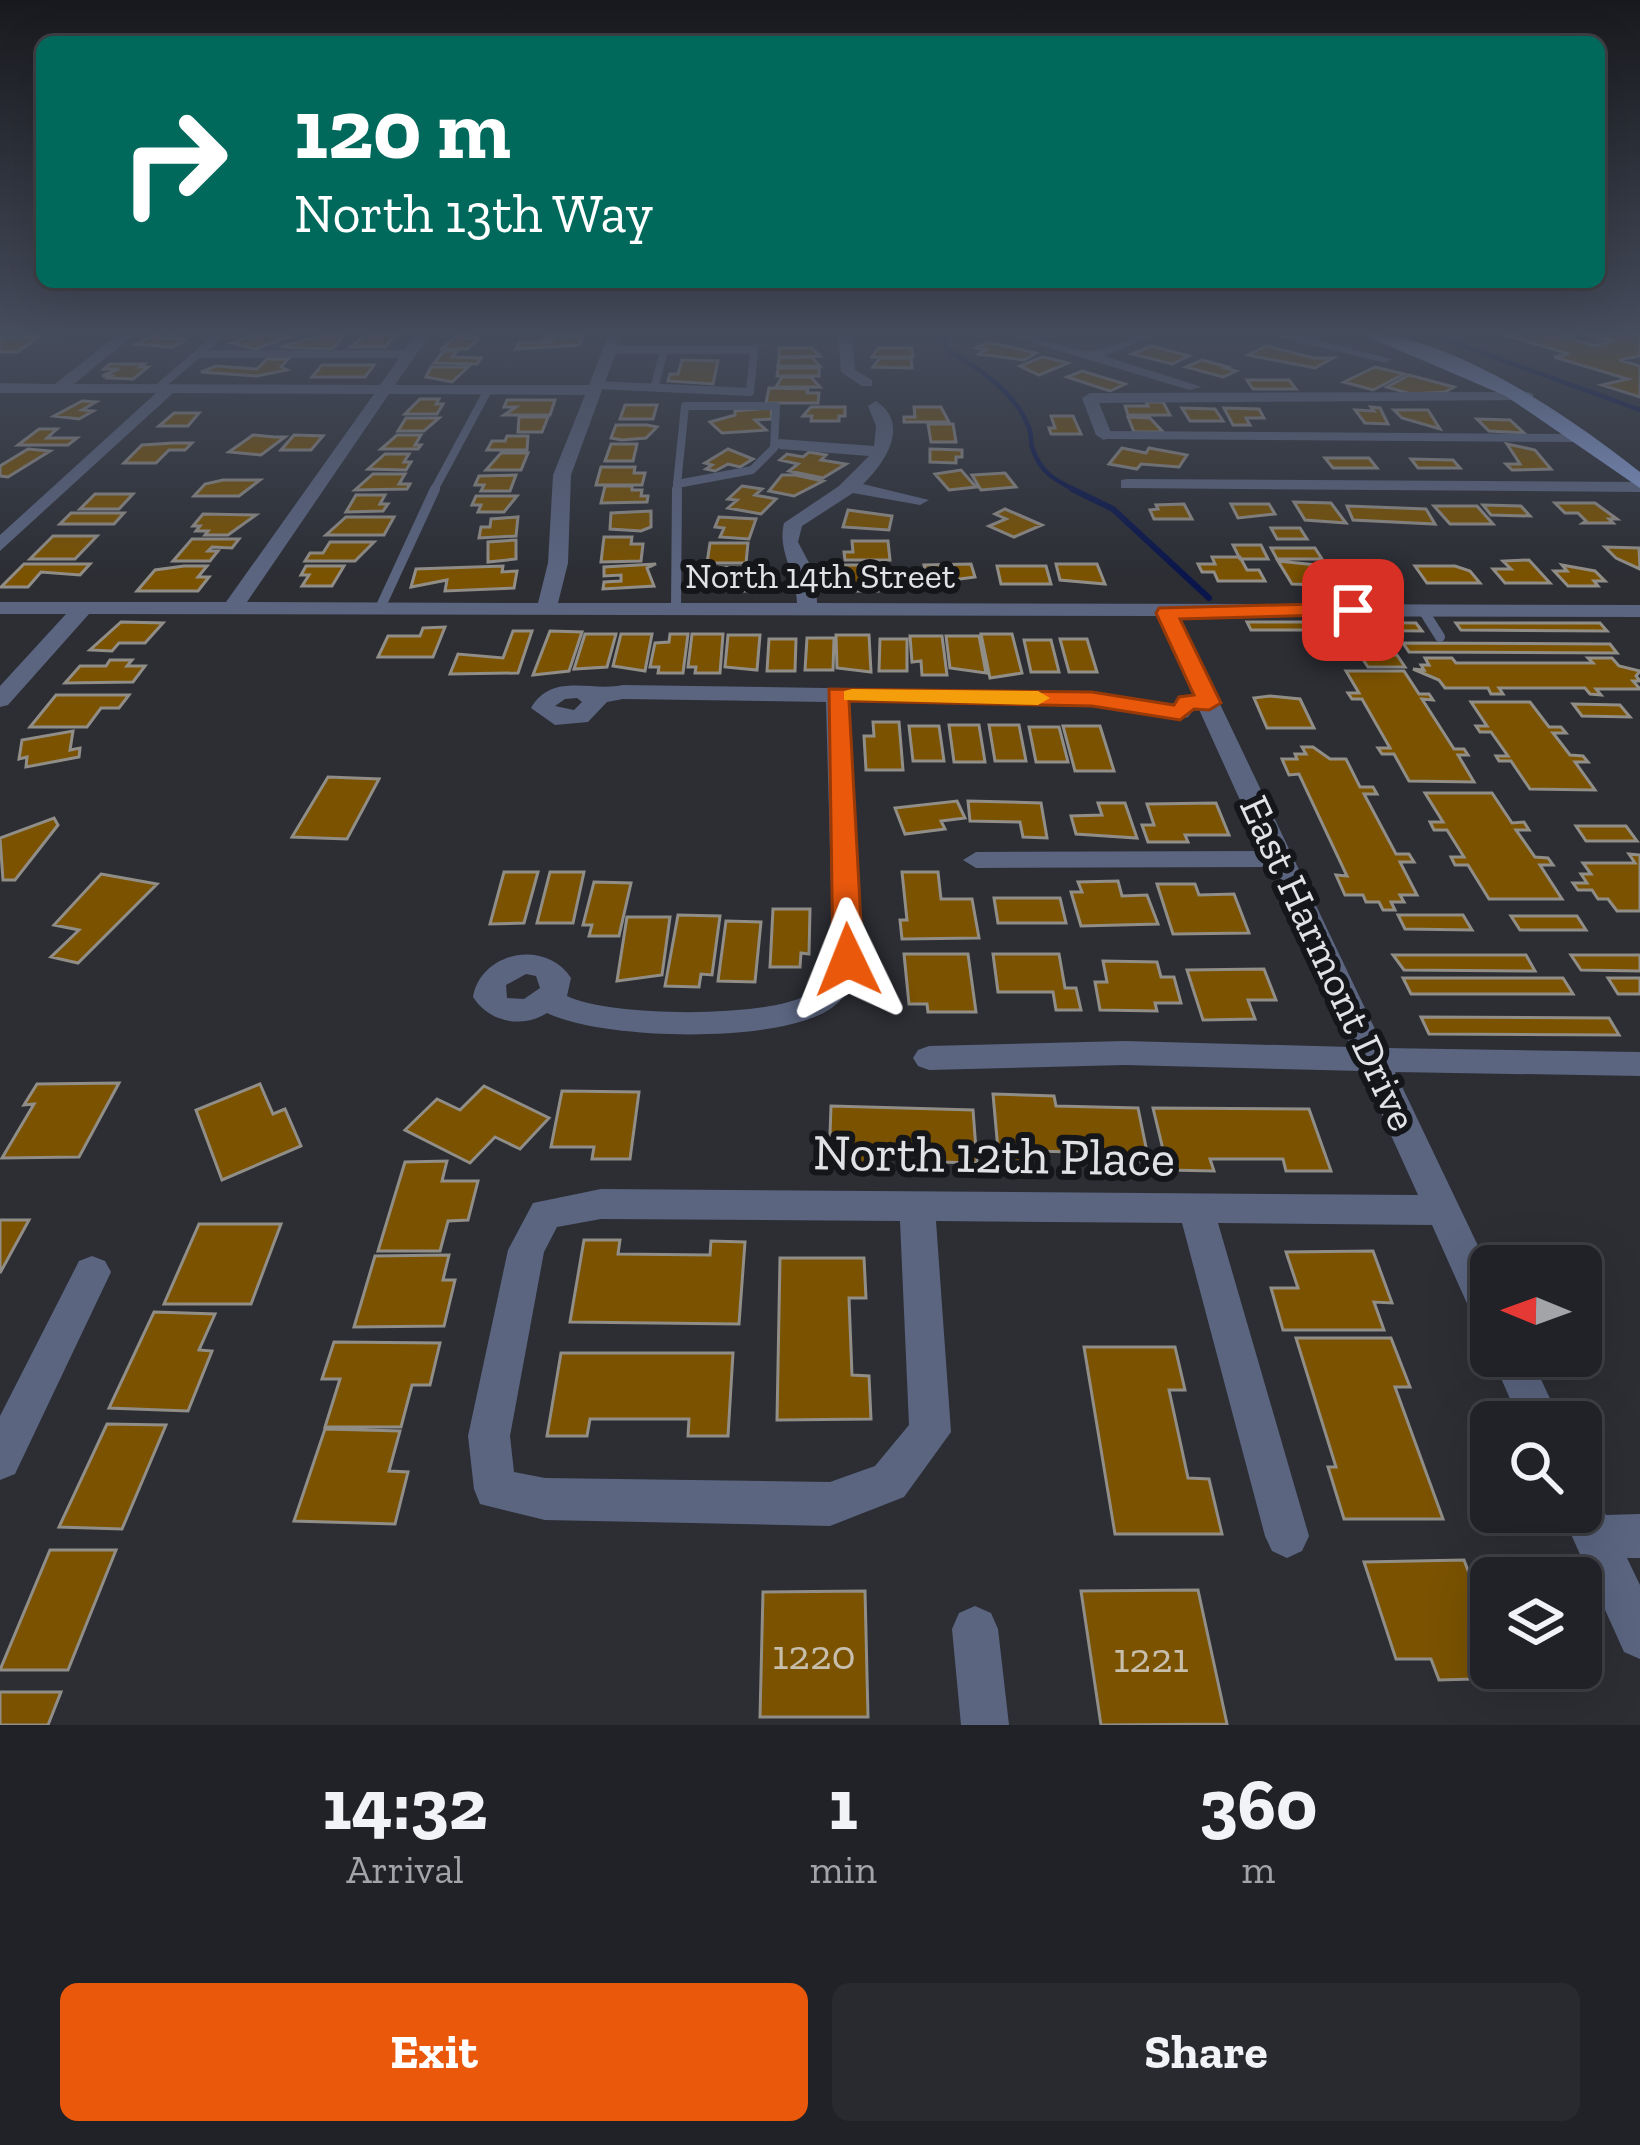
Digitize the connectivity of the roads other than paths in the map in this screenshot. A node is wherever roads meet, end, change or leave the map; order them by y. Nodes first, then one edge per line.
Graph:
1 (137, 414) edge
2 (368, 414) edge
3 (475, 414) edge
4 (587, 414) edge
5 (684, 414) edge
6 (777, 414) edge
7 (880, 414) edge
8 (1096, 414) edge
9 (1552, 414) edge
10 (1104, 435) joint
11 (1587, 438) junction
12 (780, 444) junction
13 (883, 452) junction
14 (676, 484) junction
15 (1127, 484) dead end
16 (1640, 484) edge
17 (851, 487) junction
18 (920, 500) dead end
19 (0, 544) edge
20 (0, 606) edge
21 (234, 606) junction
22 (381, 606) junction
23 (84, 607) junction
24 (547, 607) junction
25 (676, 608) junction
26 (807, 609) junction
27 (1423, 610) junction
28 (1640, 611) edge
29 (1166, 613) junction
30 (1440, 637) dead end
31 (837, 694) junction
32 (594, 698) dead end
33 (0, 700) edge
34 (1198, 702) junction
35 (1280, 859) junction
36 (976, 860) dead end
37 (548, 1000) dead end
38 (929, 1058) dead end
39 (1373, 1059) junction
40 (1640, 1064) edge
41 (916, 1209) junction
42 (1443, 1210) junction
43 (1197, 1211) junction
44 (1470, 1268) edge
45 (92, 1272) dead end
46 (0, 1460) edge
47 (1602, 1526) edge
48 (1593, 1533) edge
49 (1287, 1536) dead end
50 (1640, 1536) edge
51 (975, 1629) dead end
52 (1640, 1636) edge
53 (985, 1725) edge

1 - 19 street
2 - 21 street
3 - 22 lane
4 - 24 street
5 - 14 lane
6 - 12 lane
7 - 13 street
8 - 10 street
9 - 11 main road
10 - 11 lane
11 - 16 main road
12 - 13 street
12 - 14 lane
13 - 17 street
14 - 25 lane
15 - 16 street
17 - 18 street
17 - 26 street
20 - 23 street, North 14th Street
21 - 22 street, North 14th Street
21 - 23 street, North 14th Street
22 - 24 street, North 14th Street
23 - 33 street
24 - 25 street, North 14th Street
25 - 26 street, North 14th Street
26 - 29 street, North 14th Street
27 - 28 street, North 14th Street
27 - 29 street, North 14th Street
27 - 30 lane
29 - 34 street, East Harmont Drive
31 - 32 street
31 - 34 street
31 - 37 street
34 - 35 street, East Harmont Drive
35 - 36 street
35 - 39 street, East Harmont Drive
38 - 39 street
39 - 40 street
39 - 42 street, East Harmont Drive
41 - 41 street, North 12th Place
41 - 43 street, North 12th Place
42 - 43 street, North 12th Place
42 - 44 street, East Harmont Drive
43 - 49 street
45 - 46 street
47 - 50 street
48 - 52 street
51 - 53 street

